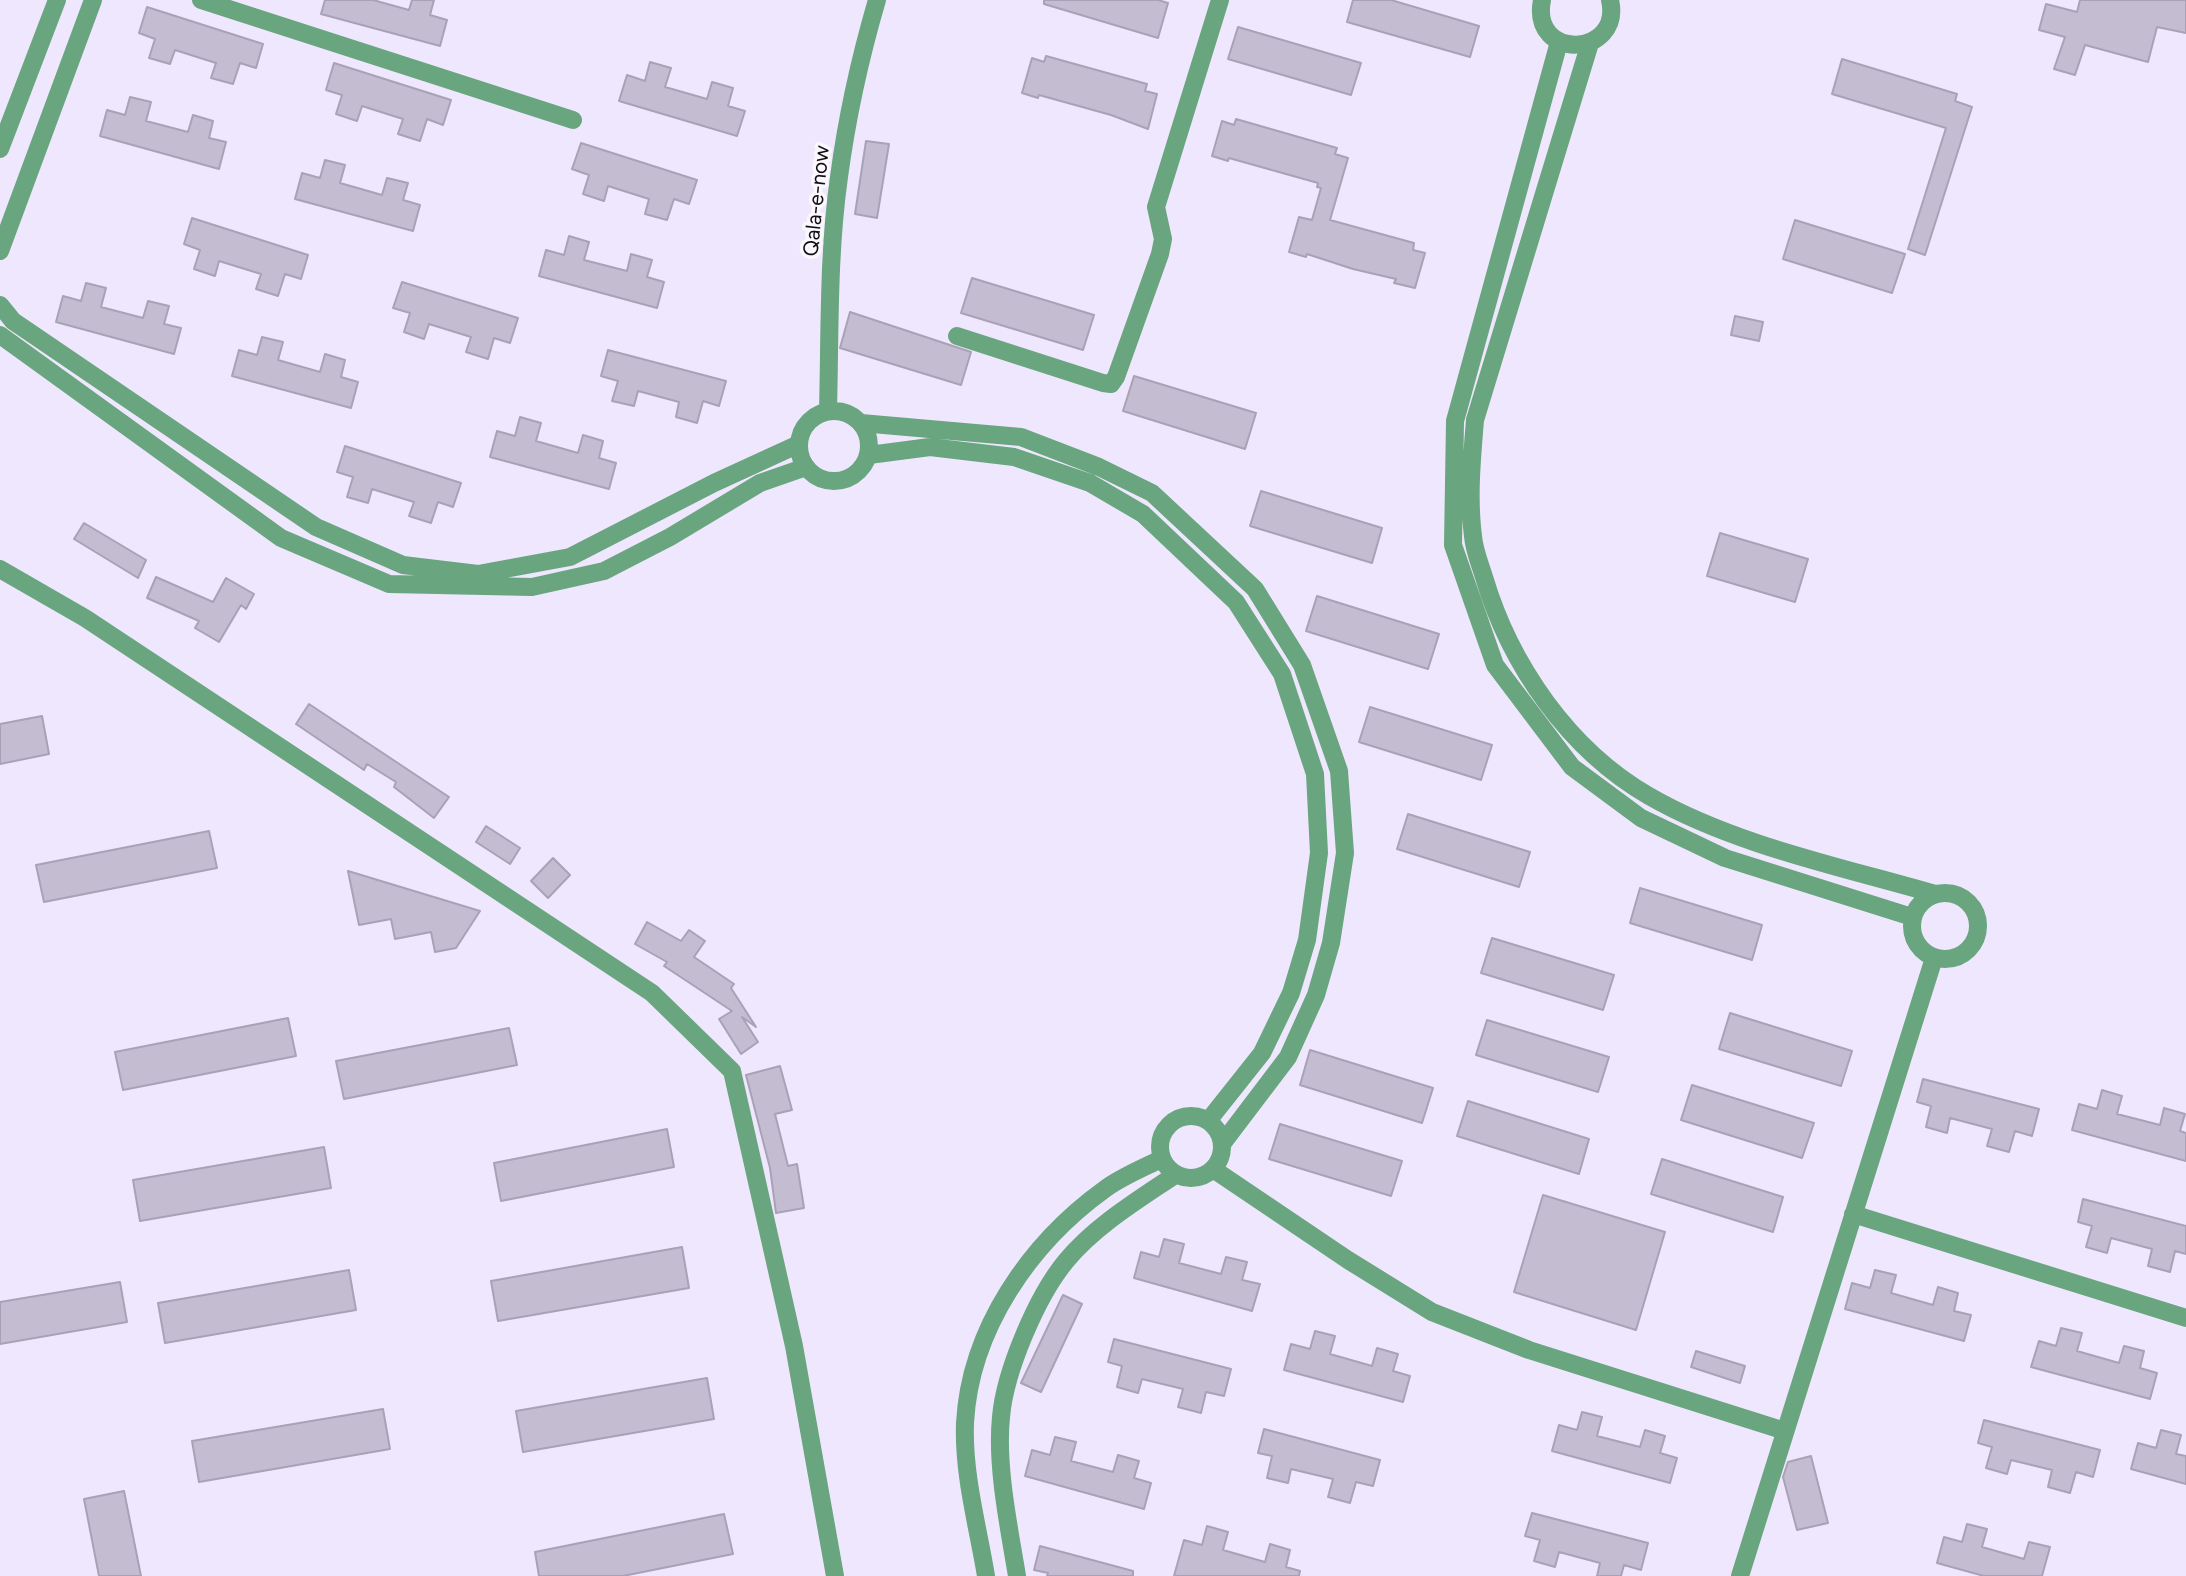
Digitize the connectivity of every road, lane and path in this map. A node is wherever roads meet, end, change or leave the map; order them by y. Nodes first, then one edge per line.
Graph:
1 (57, 0) edge
2 (93, 0) edge
3 (201, 0) edge
4 (877, 0) edge
5 (1220, 0) edge
6 (1542, 0) edge
7 (1610, 0) edge
8 (1559, 42) junction
9 (1590, 43) junction
10 (573, 120) dead end
11 (0, 149) edge
12 (0, 251) edge
13 (0, 304) edge
14 (0, 335) edge
15 (957, 335) dead end
16 (828, 411) junction
17 (861, 423) junction
18 (799, 444) junction
19 (869, 455) junction
20 (806, 467) junction
21 (0, 569) edge
22 (1935, 894) junction
23 (1912, 917) junction
24 (1934, 958) junction
25 (1208, 1121) junction
26 (1222, 1144) junction
27 (1161, 1159) junction
28 (1213, 1169) junction
29 (1175, 1174) junction
30 (1853, 1214) junction
31 (2186, 1318) edge
32 (1785, 1431) junction
33 (835, 1576) edge
34 (986, 1576) edge
35 (1017, 1576) edge
36 (1740, 1576) edge

1 - 11 street
2 - 12 street
3 - 10 street
4 - 16 street, Qala-e-now
5 - 15 street
6 - 8 street
7 - 9 street
8 - 9 street
8 - 23 street
9 - 22 street
13 - 18 street
14 - 20 street
16 - 17 street
16 - 18 street
17 - 19 street
17 - 26 street
18 - 20 street
19 - 20 street
19 - 25 street
21 - 33 street
22 - 23 street
22 - 24 street
23 - 24 street
24 - 30 street
25 - 26 street
25 - 27 street
26 - 28 street
27 - 29 street
27 - 34 street
28 - 29 street
28 - 32 street
29 - 35 street
30 - 31 street
30 - 32 street
32 - 36 street

